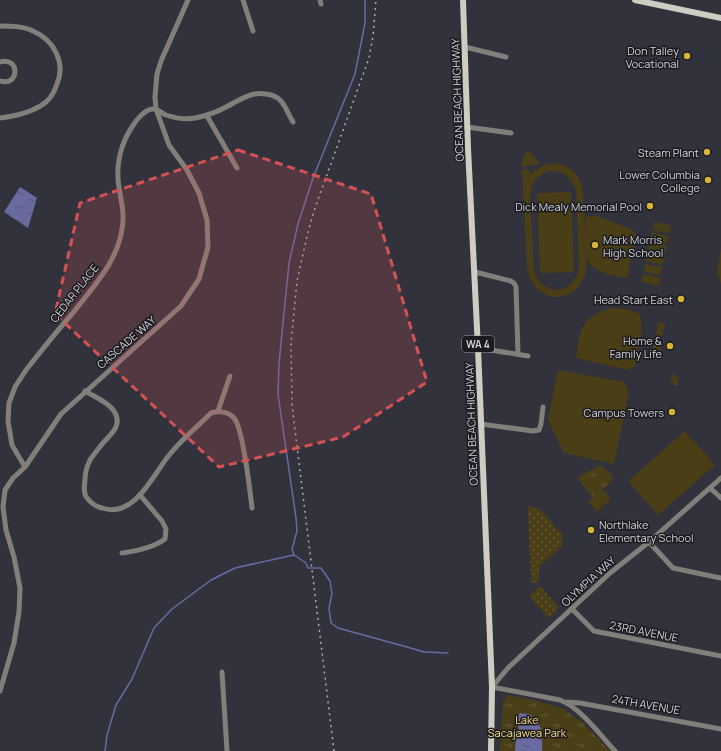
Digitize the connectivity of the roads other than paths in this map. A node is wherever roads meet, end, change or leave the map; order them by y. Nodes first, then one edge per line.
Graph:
1 (188, 0) edge
2 (243, 0) edge
3 (463, 0) edge
4 (635, 0) edge
5 (721, 18) edge
6 (0, 26) edge
7 (253, 31) dead end
8 (465, 47) junction
9 (506, 57) dead end
10 (0, 62) edge
11 (0, 81) edge
12 (156, 109) junction
13 (207, 116) junction
14 (0, 118) edge
15 (293, 122) dead end
16 (467, 127) junction
17 (511, 133) dead end
18 (236, 168) dead end
19 (474, 272) junction
20 (478, 348) junction
21 (518, 354) junction
22 (528, 356) dead end
23 (230, 376) dead end
24 (85, 391) junction
25 (543, 407) dead end
26 (218, 411) junction
27 (482, 424) junction
28 (25, 467) junction
29 (721, 478) edge
30 (710, 488) junction
31 (2, 489) edge
32 (140, 495) junction
33 (721, 498) edge
34 (252, 508) dead end
35 (649, 542) junction
36 (122, 553) dead end
37 (721, 578) edge
38 (572, 609) junction
39 (721, 656) edge
40 (222, 672) dead end
41 (492, 687) junction
42 (0, 691) edge
43 (567, 702) junction
44 (721, 729) edge
45 (227, 751) edge
46 (491, 751) edge
47 (615, 751) edge

1 - 12 street, CASCADE WAY
2 - 7 street
3 - 8 main road, OCEAN BEACH HIGHWAY / WA 4
4 - 5 main road
6 - 14 street
8 - 9 street
8 - 16 main road, OCEAN BEACH HIGHWAY / WA 4
10 - 11 street
12 - 13 street
12 - 24 street, CASCADE WAY
12 - 28 street, CEDAR PLACE
13 - 15 street
13 - 18 street
16 - 17 street
16 - 19 main road, OCEAN BEACH HIGHWAY / WA 4
19 - 20 main road, OCEAN BEACH HIGHWAY / WA 4
19 - 21 street
20 - 21 street
20 - 27 main road, OCEAN BEACH HIGHWAY / WA 4
21 - 22 street
23 - 26 street
24 - 28 street, CASCADE WAY
24 - 32 street
25 - 27 street
26 - 32 street
26 - 34 street
27 - 41 main road, OCEAN BEACH HIGHWAY / WA 4
28 - 31 street, CASCADE WAY
29 - 30 street, OLYMPIA WAY
30 - 33 street
30 - 35 street, OLYMPIA WAY
31 - 42 street, CASCADE WAY
32 - 36 street
35 - 37 street
35 - 38 street, OLYMPIA WAY
38 - 39 street, 23RD AVENUE
38 - 41 street, OLYMPIA WAY
40 - 45 street
41 - 43 street, 24TH AVENUE
41 - 46 main road, OCEAN BEACH HIGHWAY / WA 4
43 - 44 street, 24TH AVENUE
43 - 47 street

